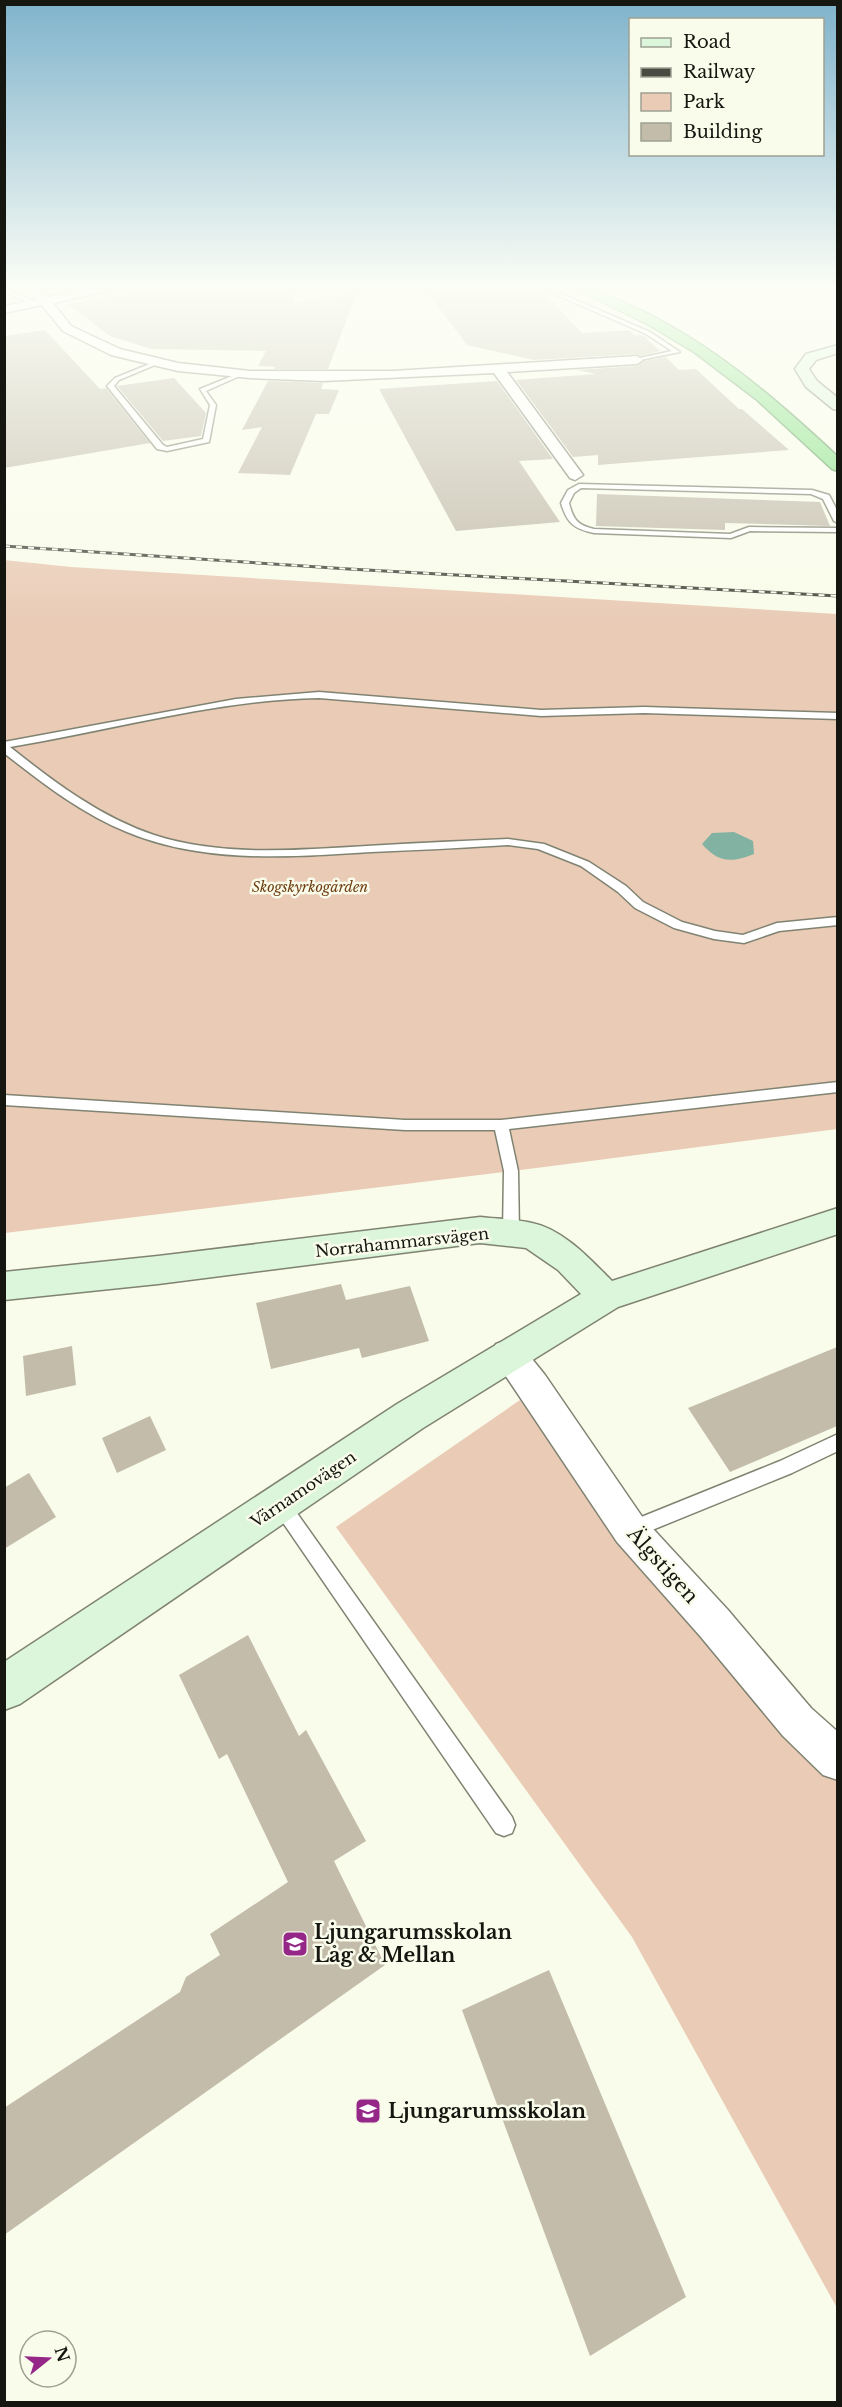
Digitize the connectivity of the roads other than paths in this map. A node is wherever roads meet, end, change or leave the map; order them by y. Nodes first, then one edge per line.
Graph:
1 (123, 401) edge
2 (210, 401) edge
3 (521, 401) edge
4 (767, 401) edge
5 (789, 401) edge
6 (837, 444) edge
7 (837, 466) edge
8 (577, 480) junction
9 (837, 521) edge
10 (837, 530) edge
11 (837, 716) edge
12 (4, 746) edge
13 (837, 921) edge
14 (837, 1087) edge
15 (4, 1100) edge
16 (501, 1125) junction
17 (837, 1221) edge
18 (511, 1233) junction
19 (4, 1286) edge
20 (606, 1297) junction
21 (508, 1354) junction
22 (837, 1442) edge
23 (281, 1505) junction
24 (630, 1530) junction
25 (4, 1688) edge
26 (837, 1761) edge
27 (504, 1826) dead end

1 - 2 lane
3 - 8 street
4 - 7 highway
5 - 6 highway
8 - 9 lane
8 - 10 lane
11 - 12 lane
12 - 13 lane
14 - 16 lane
15 - 16 lane
16 - 18 lane
17 - 20 street
18 - 19 street, Norrahammarsvägen
18 - 20 street, Norrahammarsvägen
20 - 21 street, Värnamovägen
21 - 23 street, Värnamovägen
21 - 24 street, Älgstigen
22 - 24 lane
23 - 25 street, Värnamovägen
23 - 27 lane
24 - 26 street, Älgstigen

